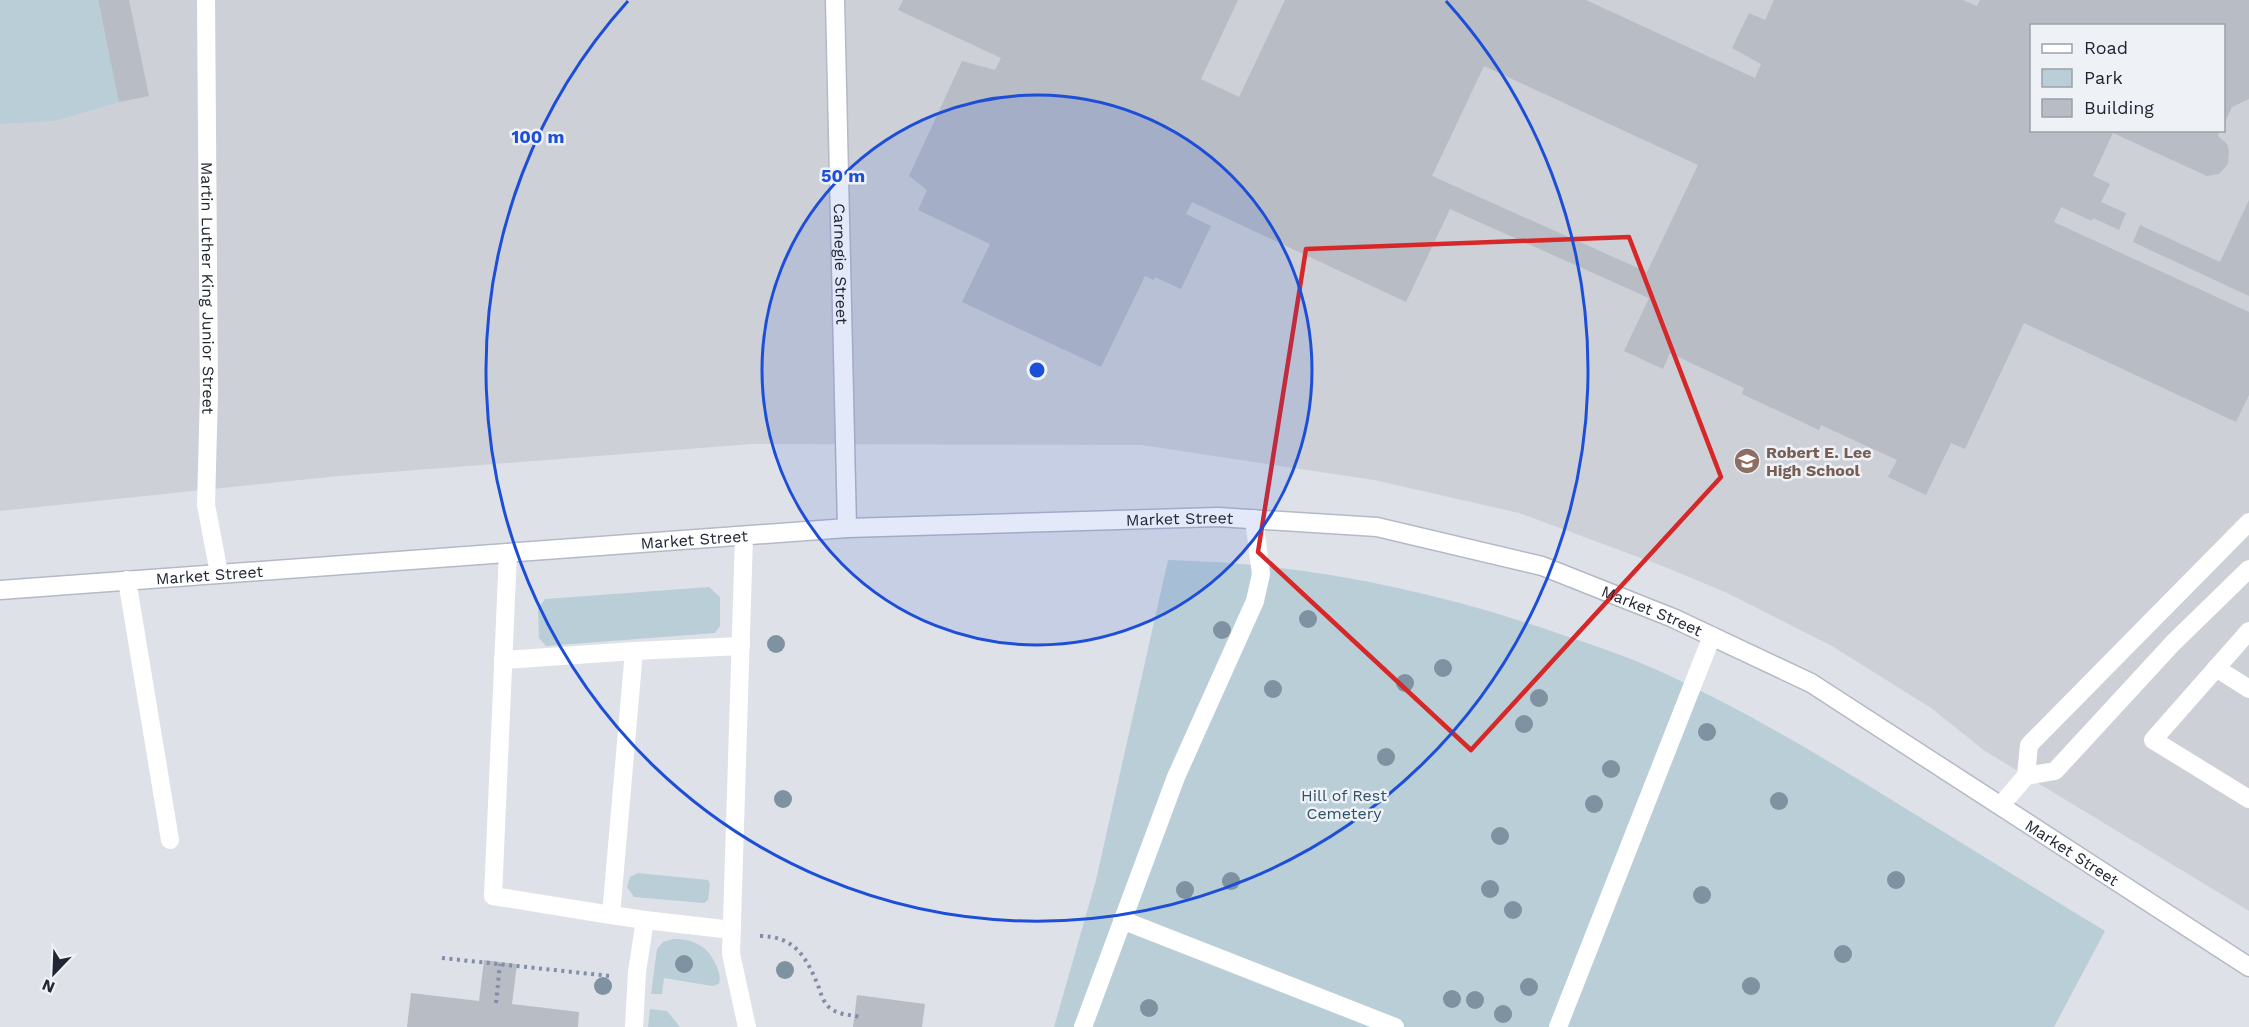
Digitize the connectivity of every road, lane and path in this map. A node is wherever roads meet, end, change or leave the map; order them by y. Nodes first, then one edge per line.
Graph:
1 (206, 0) edge
2 (836, 0) edge
3 (1254, 519) junction
4 (2249, 522) edge
5 (847, 528) junction
6 (744, 536) junction
7 (508, 553) junction
8 (2249, 569) edge
9 (219, 573) junction
10 (128, 580) junction
11 (0, 590) edge
12 (2249, 631) edge
13 (1712, 636) junction
14 (741, 646) junction
15 (634, 651) junction
16 (503, 660) junction
17 (2216, 668) junction
18 (2249, 689) edge
19 (2026, 776) junction
20 (2249, 799) edge
21 (2001, 805) junction
22 (170, 840) dead end
23 (611, 915) junction
24 (645, 920) junction
25 (1122, 920) junction
26 (732, 933) junction
27 (442, 958) dead end
28 (500, 964) junction
29 (2249, 967) edge
30 (617, 982) dead end
31 (496, 1003) dead end
32 (862, 1017) dead end
33 (634, 1027) edge
34 (747, 1027) edge
35 (1083, 1027) edge
36 (1395, 1027) edge
37 (1558, 1027) edge

1 - 9 main road, Martin Luther King Junior Street
2 - 5 main road, Carnegie Street
3 - 5 main road, Market Street
3 - 13 main road, Market Street
3 - 25 main road
4 - 19 main road
5 - 6 main road, Market Street
6 - 7 main road, Market Street
6 - 14 main road
7 - 9 main road, Market Street
7 - 16 main road
8 - 19 main road
9 - 10 main road, Market Street
10 - 11 main road, Market Street
10 - 22 main road
12 - 17 main road
13 - 21 main road, Market Street
13 - 37 main road
14 - 15 main road
14 - 26 main road
15 - 16 main road
15 - 23 main road
16 - 23 main road
17 - 18 main road
17 - 20 main road
19 - 21 main road
21 - 29 main road, Market Street
23 - 24 main road
24 - 26 main road
24 - 33 main road
25 - 35 main road
25 - 36 main road
26 - 32 path
26 - 34 main road
27 - 28 path
28 - 30 path
28 - 31 path

